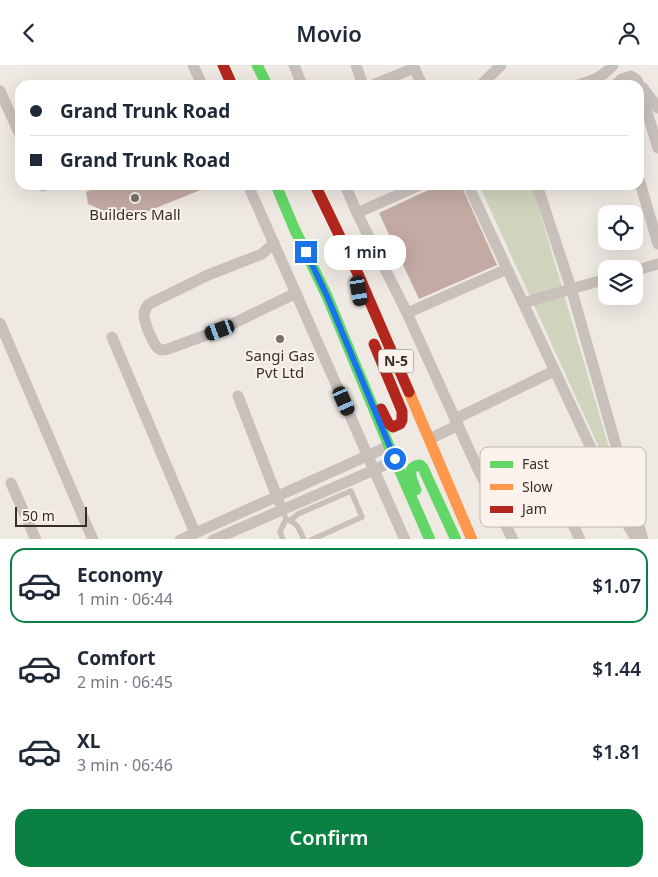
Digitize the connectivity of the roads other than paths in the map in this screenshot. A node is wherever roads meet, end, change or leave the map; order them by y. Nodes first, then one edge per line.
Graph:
1 (193, 65) edge
2 (223, 65) edge
3 (257, 65) edge
4 (294, 65) edge
5 (356, 65) edge
6 (501, 65) edge
7 (613, 65) edge
8 (413, 67) edge
9 (200, 80) edge
10 (230, 80) edge
11 (264, 80) edge
12 (300, 80) edge
13 (361, 80) edge
14 (384, 80) edge
15 (420, 80) edge
16 (486, 80) edge
17 (594, 80) edge
18 (621, 80) edge
19 (634, 80) edge
20 (0, 91) edge
21 (644, 91) edge
22 (644, 103) edge
23 (658, 108) edge
24 (15, 124) edge
25 (658, 148) edge
26 (250, 190) edge
27 (278, 190) edge
28 (317, 190) edge
29 (347, 190) edge
30 (409, 190) edge
31 (470, 190) edge
32 (539, 190) edge
33 (642, 190) edge
34 (357, 213) junction
35 (274, 243) junction
36 (658, 244) edge
37 (658, 264) edge
38 (643, 268) edge
39 (507, 269) junction
40 (358, 274) junction
41 (598, 281) edge
42 (571, 288) junction
43 (296, 293) junction
44 (327, 296) junction
45 (523, 303) junction
46 (407, 313) junction
47 (363, 317) dead end
48 (0, 323) edge
49 (370, 333) dead end
50 (112, 337) dead end
51 (554, 371) junction
52 (238, 396) dead end
53 (456, 422) junction
54 (430, 439) junction
55 (389, 446) junction
56 (589, 447) edge
57 (617, 447) edge
58 (368, 455) junction
59 (395, 459) junction
60 (374, 470) junction
61 (480, 472) edge
62 (11, 483) dead end
63 (276, 496) junction
64 (286, 516) junction
65 (507, 527) edge
66 (575, 527) edge
67 (629, 527) edge
68 (195, 533) junction
69 (36, 539) edge
70 (93, 539) edge
71 (180, 539) edge
72 (213, 539) edge
73 (283, 539) edge
74 (304, 539) edge
75 (311, 539) edge
76 (405, 539) edge
77 (430, 539) edge
78 (439, 539) edge
79 (456, 539) edge
80 (472, 539) edge
81 (513, 539) edge
82 (580, 539) edge
83 (637, 539) edge

1 - 9 street
2 - 10 highway
3 - 11 highway
4 - 12 street
5 - 13 street
6 - 16 street
7 - 17 street
8 - 14 street
8 - 15 street
18 - 19 street
20 - 24 street
21 - 23 street
22 - 25 street
26 - 35 street
27 - 44 highway, N-5
28 - 40 highway, N-5
29 - 34 street
30 - 34 street
31 - 39 street
32 - 42 street
33 - 36 street
34 - 46 street
35 - 43 street
35 - 43 street
37 - 38 street
39 - 45 street
39 - 46 street
40 - 47 highway
40 - 54 highway, N-5
41 - 42 street
42 - 45 street
42 - 57 street
43 - 58 street
44 - 49 highway
44 - 55 highway, N-5
45 - 51 street
46 - 53 street
48 - 70 street
50 - 68 street
51 - 53 street
51 - 56 street
52 - 63 street
53 - 54 street
53 - 61 street
54 - 80 highway, N-5
55 - 58 street
55 - 59 highway, N-5
58 - 60 street
58 - 63 street
59 - 60 street
59 - 77 highway, N-5
60 - 64 street
60 - 76 street
62 - 69 street
63 - 64 street
63 - 68 street
64 - 72 street
64 - 73 lane
64 - 74 lane
64 - 75 lane
65 - 81 street
66 - 82 street
67 - 83 street
68 - 71 street
78 - 79 highway

